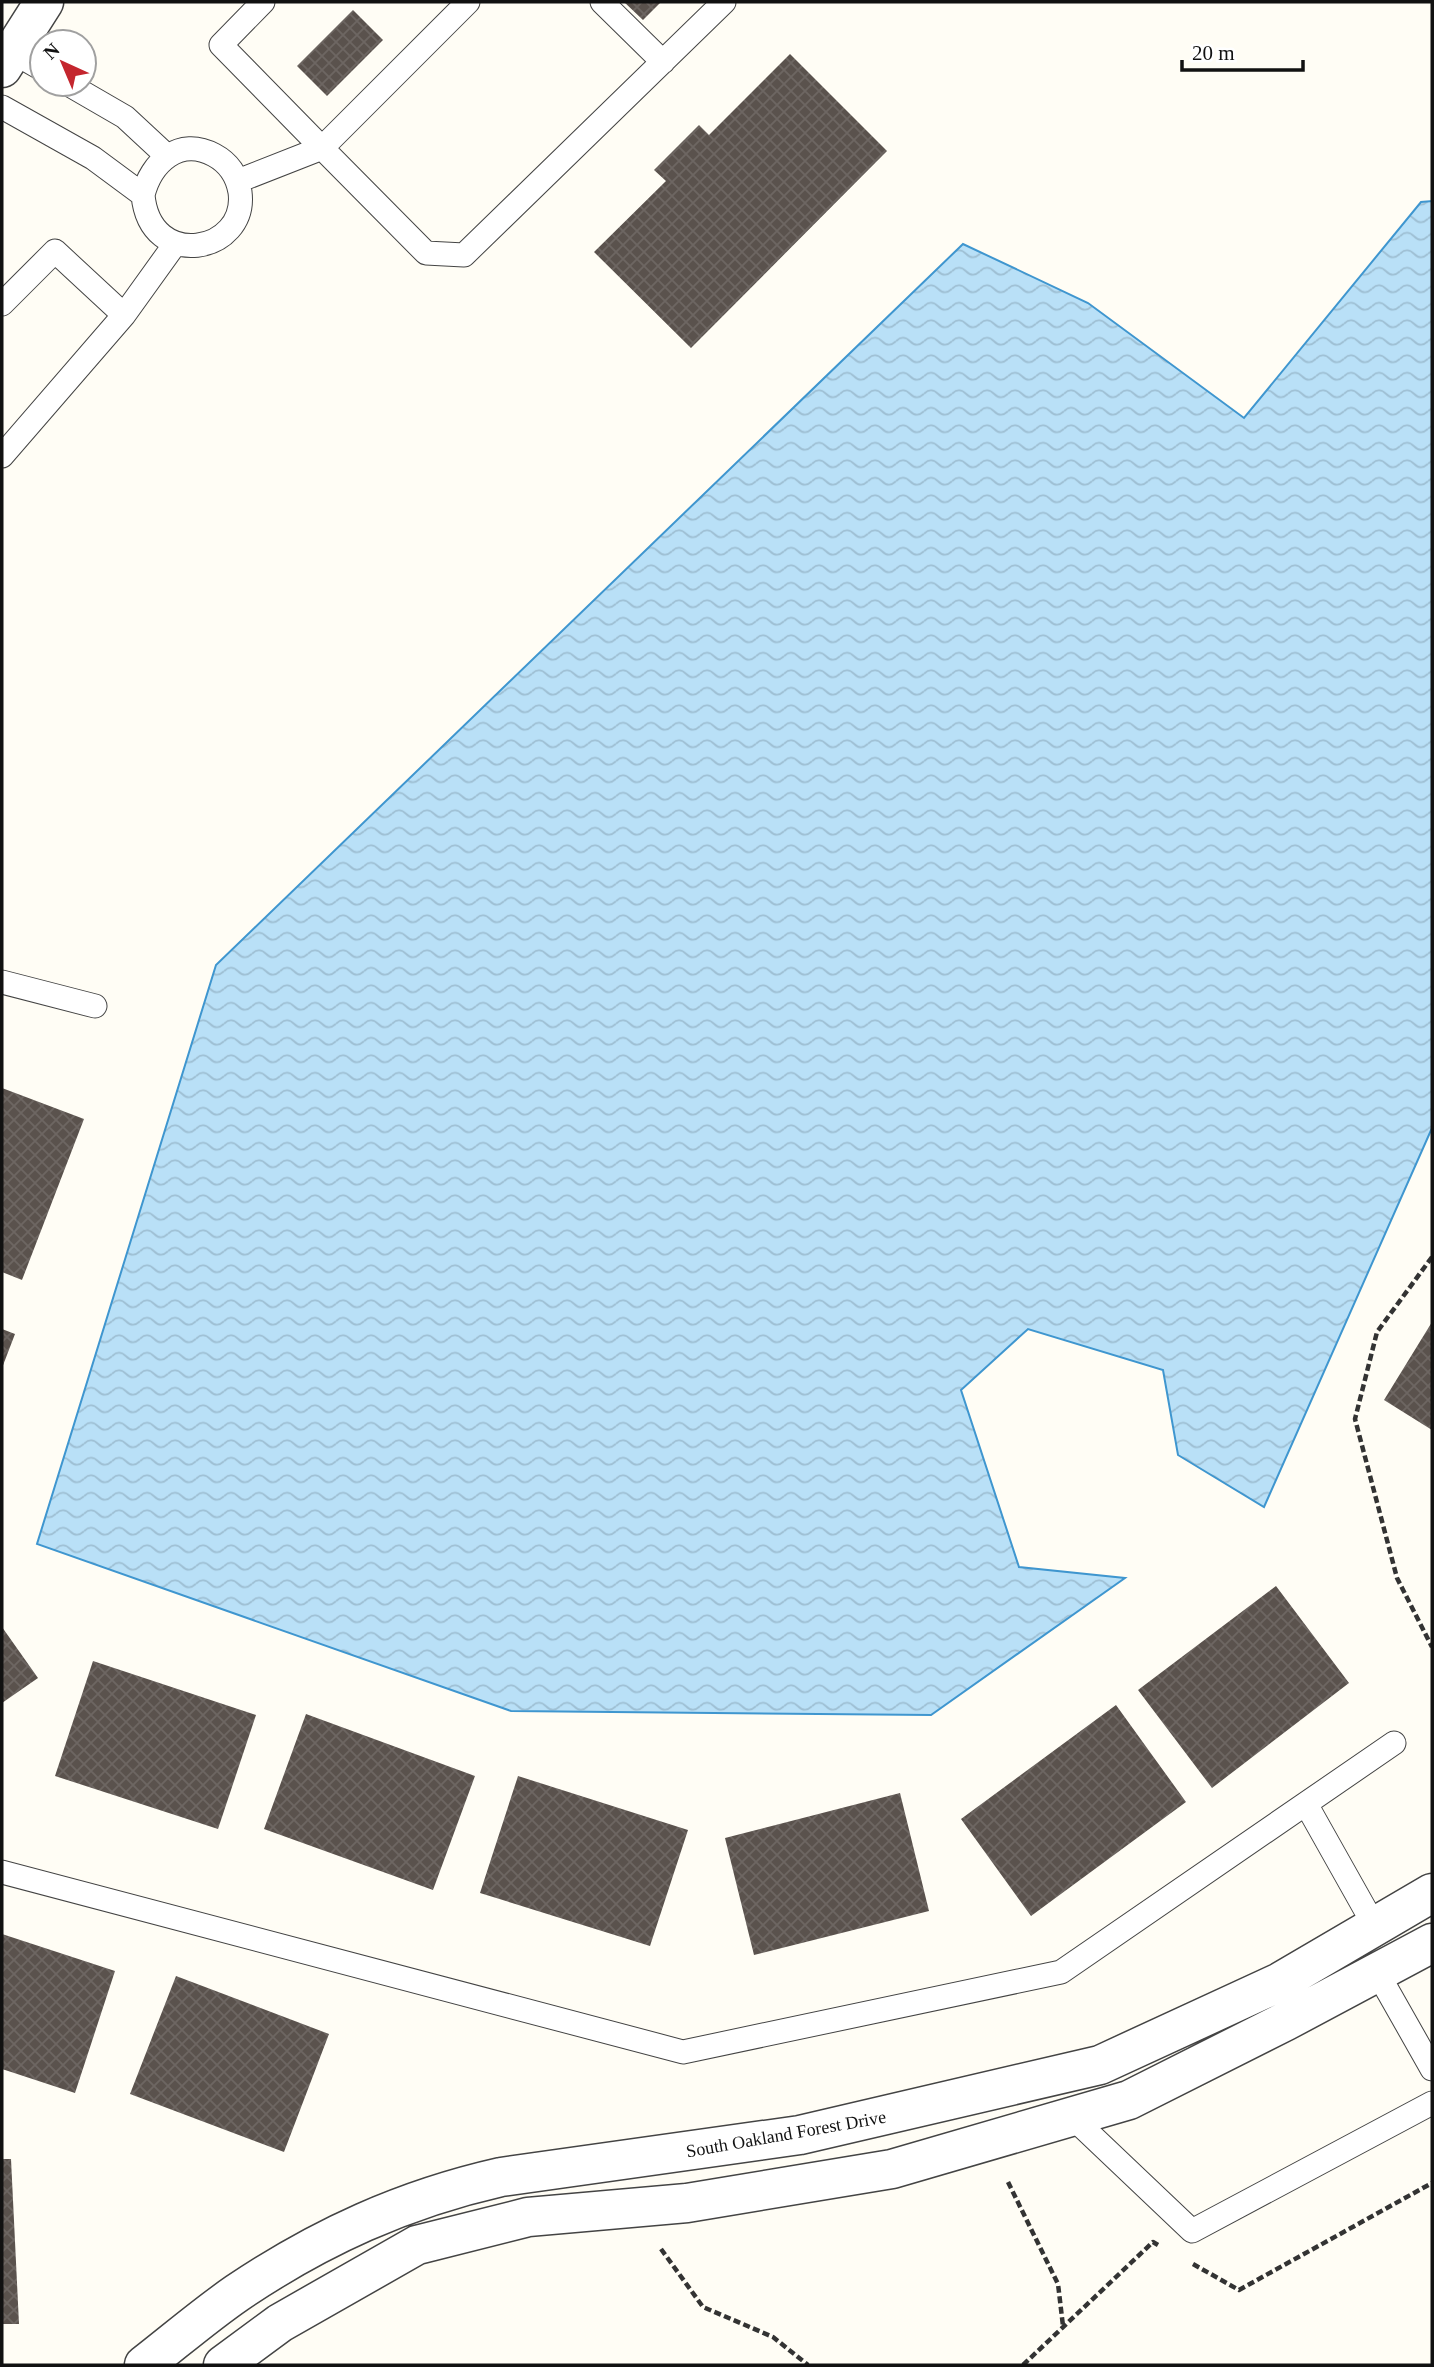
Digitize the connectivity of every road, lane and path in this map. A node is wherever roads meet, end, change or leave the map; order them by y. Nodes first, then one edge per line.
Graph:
1 (44, 2) edge
2 (263, 2) edge
3 (468, 2) edge
4 (602, 2) edge
5 (724, 2) edge
6 (15, 59) edge
7 (663, 62) junction
8 (92, 98) edge
9 (2, 107) edge
10 (322, 148) junction
11 (167, 156) junction
12 (238, 181) junction
13 (143, 195) junction
14 (175, 244) junction
15 (2, 304) edge
16 (124, 316) junction
17 (2, 456) edge
18 (2, 982) edge
19 (95, 1006) dead end
20 (1432, 1257) edge
21 (1432, 1647) edge
22 (1394, 1743) dead end
23 (1306, 1804) junction
24 (2, 1872) edge
25 (1432, 1893) edge
26 (1374, 1925) junction
27 (1432, 1943) edge
28 (1377, 1972) junction
29 (1432, 2069) edge
30 (1064, 2074) junction
31 (1432, 2103) edge
32 (1072, 2117) junction
33 (1008, 2182) dead end
34 (1432, 2183) edge
35 (1164, 2248) dead end
36 (661, 2249) dead end
37 (1185, 2260) dead end
38 (1063, 2327) junction
39 (144, 2365) edge
40 (223, 2365) edge
41 (808, 2365) edge
42 (1023, 2365) edge

1 - 6 street
2 - 10 lane
3 - 10 lane
4 - 7 lane
5 - 7 lane
7 - 10 lane
8 - 11 lane
9 - 13 lane
10 - 12 lane
11 - 12 lane
11 - 13 lane
12 - 14 lane
13 - 14 lane
14 - 16 lane
15 - 16 lane
16 - 17 lane
18 - 19 lane
20 - 21 path
22 - 23 lane
23 - 24 lane
23 - 26 lane
25 - 26 street, South Oakland Forest Drive
26 - 30 street, South Oakland Forest Drive
27 - 28 street
28 - 29 lane
28 - 32 street
30 - 32 street
30 - 39 street, South Oakland Forest Drive
31 - 32 lane
32 - 40 street
33 - 38 path
34 - 37 path
35 - 38 path
36 - 41 path
38 - 42 path

